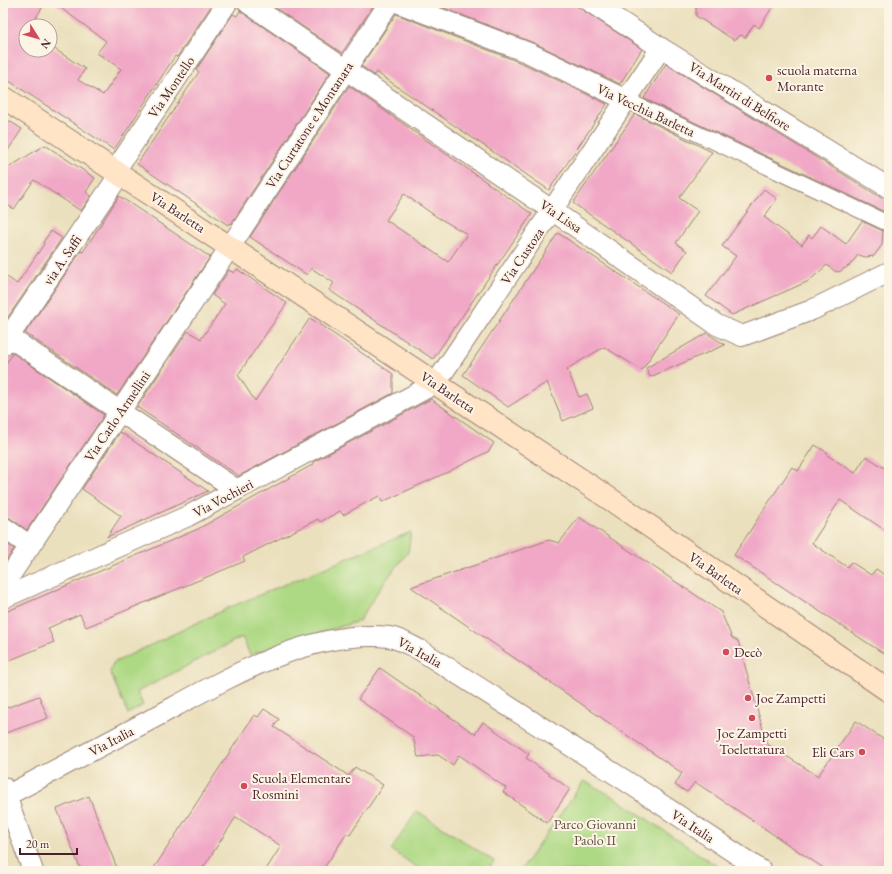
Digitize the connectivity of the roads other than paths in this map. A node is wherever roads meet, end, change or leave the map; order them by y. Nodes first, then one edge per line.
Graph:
1 (228, 3) edge
2 (248, 3) edge
3 (389, 3) edge
4 (399, 3) edge
5 (592, 3) edge
6 (662, 48) junction
7 (344, 70) junction
8 (3, 97) edge
9 (626, 100) junction
10 (118, 172) junction
11 (889, 188) edge
12 (553, 211) junction
13 (889, 224) edge
14 (230, 246) junction
15 (889, 272) edge
16 (5, 338) edge
17 (436, 383) junction
18 (120, 412) junction
19 (237, 490) junction
20 (3, 527) edge
21 (30, 546) junction
22 (3, 586) edge
23 (3, 598) edge
24 (889, 691) edge
25 (5, 792) edge
26 (33, 871) edge
27 (762, 871) edge

1 - 10 street, Via Montello
2 - 7 street, Via Lissa
3 - 7 street, Via Curtatone e Montanara
4 - 9 street, Via Vecchia Barletta
5 - 6 street, Via Martiri di Belfiore
6 - 9 street, Via Custoza
6 - 11 street, Via Martiri di Belfiore
7 - 12 street, Via Lissa
7 - 14 street, Via Curtatone e Montanara
8 - 10 main road, Via Barletta
9 - 12 street, Via Custoza
9 - 13 street, Via Vecchia Barletta
10 - 14 main road, Via Barletta
10 - 16 street, via A. Saffi
12 - 15 street, Via Lissa
12 - 17 street, Via Custoza
14 - 17 main road, Via Barletta
14 - 18 street, Via Carlo Armellini
16 - 18 street
17 - 19 street, Via Vochieri
17 - 24 main road, Via Barletta
18 - 19 street
18 - 21 street, Via Carlo Armellini
19 - 23 street, Via Vochieri
20 - 21 street
21 - 22 street, Via Carlo Armellini
25 - 26 street
25 - 27 street, Via Italia

